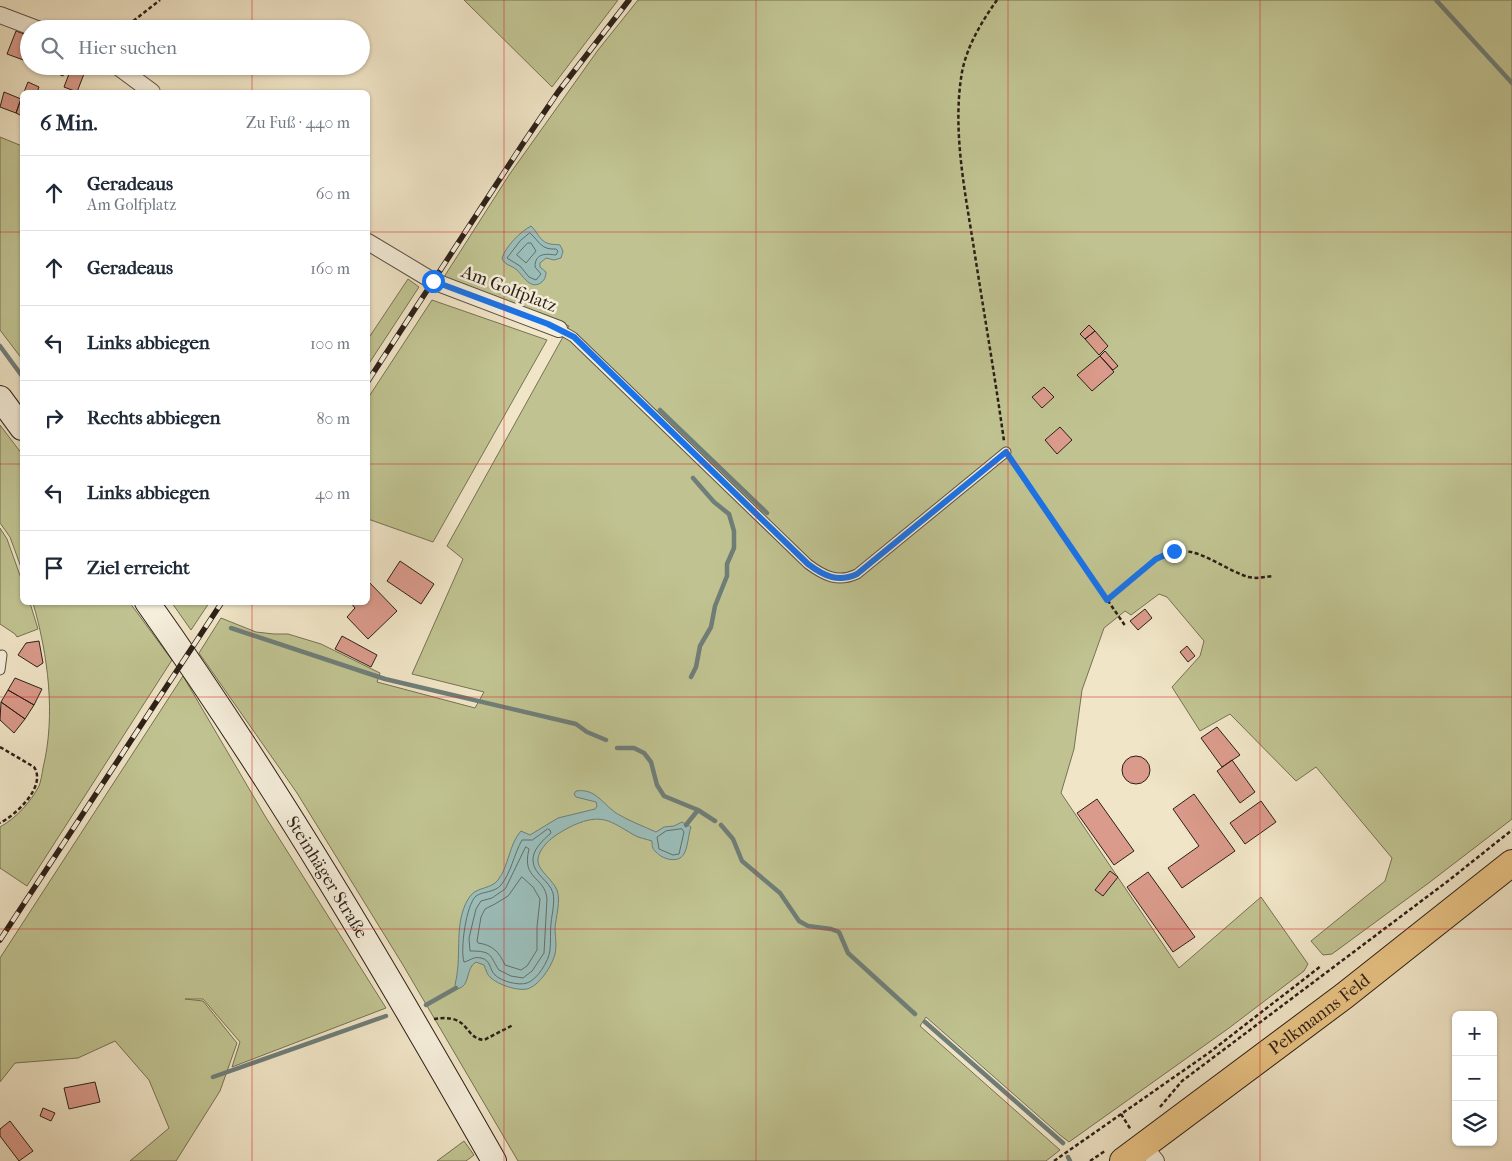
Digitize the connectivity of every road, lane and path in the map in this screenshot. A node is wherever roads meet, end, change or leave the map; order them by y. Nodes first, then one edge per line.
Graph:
1 (160, 0) edge
2 (996, 0) edge
3 (0, 15) edge
4 (135, 20) edge
5 (20, 23) edge
6 (129, 75) edge
7 (149, 90) edge
8 (370, 243) edge
9 (559, 329) joint
10 (0, 398) edge
11 (20, 425) edge
12 (1006, 452) junction
13 (1273, 576) dead end
14 (1107, 600) junction
15 (149, 605) edge
16 (1126, 628) dead end
17 (2, 655) dead end
18 (0, 670) edge
19 (0, 748) edge
20 (0, 823) edge
21 (1512, 830) edge
22 (1512, 863) edge
23 (1321, 966) dead end
24 (513, 1025) dead end
25 (417, 1027) junction
26 (1154, 1113) dead end
27 (1132, 1147) edge
28 (494, 1161) edge
29 (1054, 1161) edge
30 (1090, 1161) edge

1 - 4 path
2 - 12 path
3 - 5 street
6 - 7 street
8 - 9 street, Am Golfplatz
9 - 12 lane
10 - 11 main road
12 - 14 path
13 - 14 path
14 - 16 path
15 - 25 main road, Steinhäger Straße
17 - 18 lane
19 - 20 path
21 - 26 path
22 - 27 main road, Pelkmanns Feld
23 - 29 path
24 - 25 path
25 - 28 main road, Steinhäger Straße
27 - 30 path

